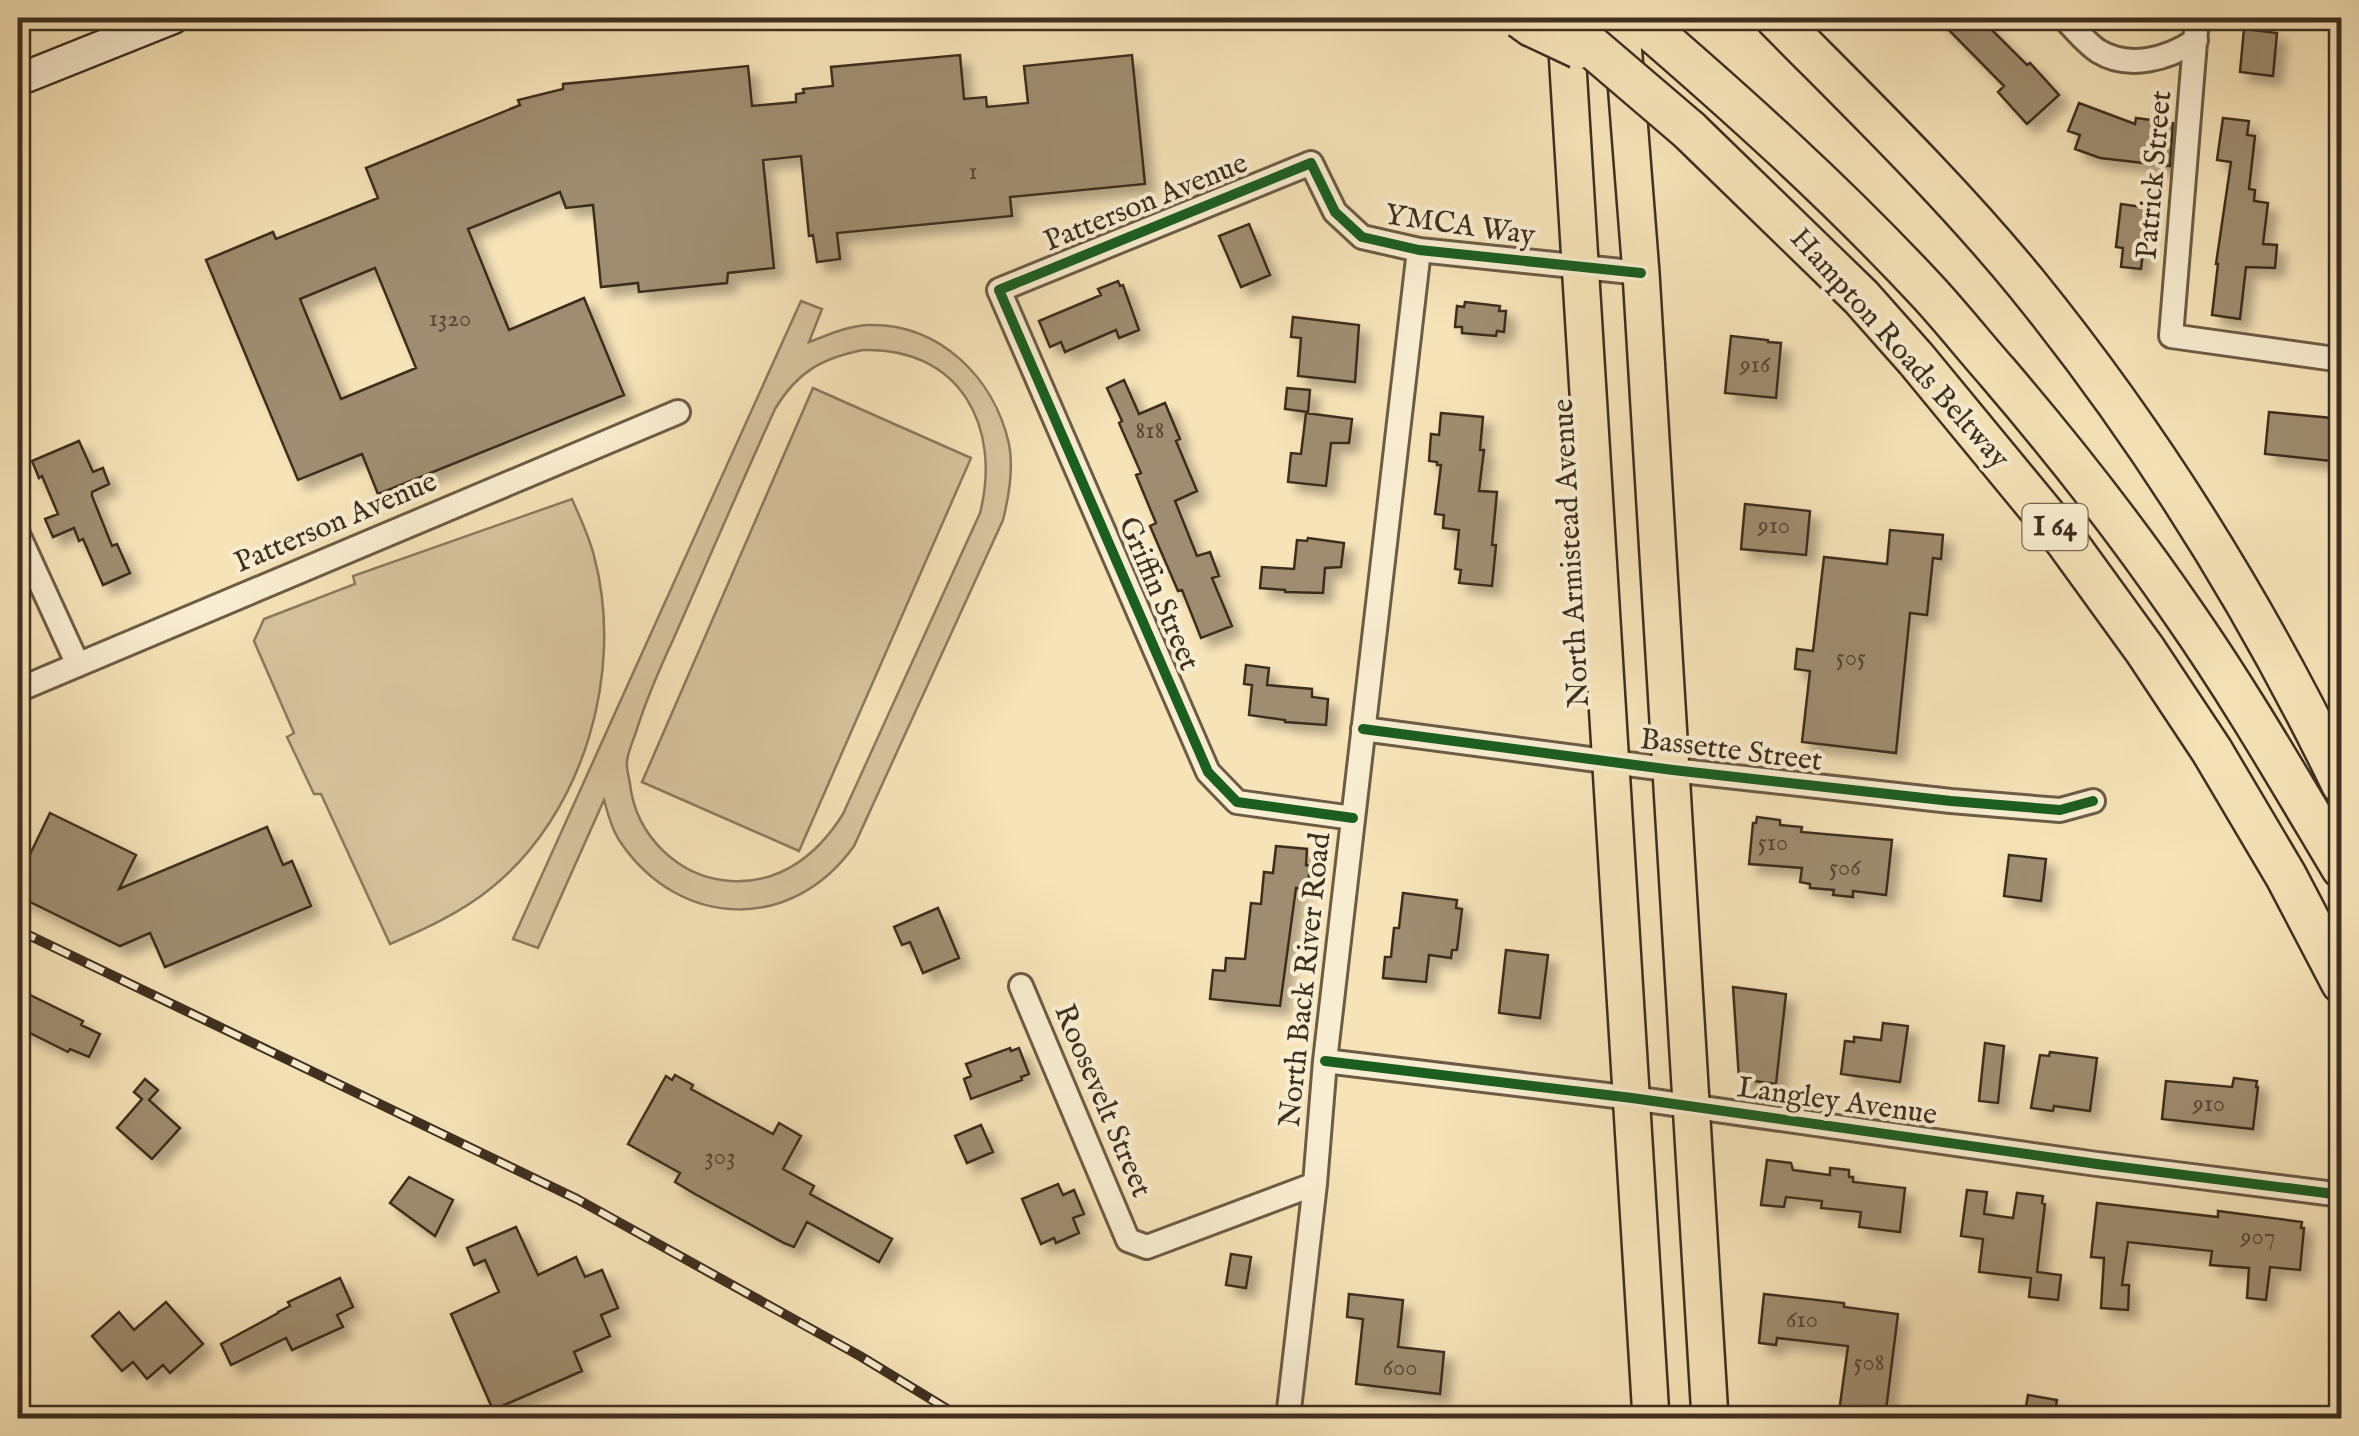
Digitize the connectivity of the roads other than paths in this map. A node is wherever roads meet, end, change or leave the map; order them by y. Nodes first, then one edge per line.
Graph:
1 (173, 18) edge
2 (1521, 18) edge
3 (1561, 18) edge
4 (1621, 18) edge
5 (1637, 18) edge
6 (1776, 18) edge
7 (2064, 18) edge
8 (2196, 29) edge
9 (1610, 62) junction
10 (18, 80) edge
11 (1311, 163) joint
12 (1419, 250) junction
13 (1580, 267) junction
14 (1642, 274) junction
15 (999, 290) joint
16 (2342, 360) edge
17 (678, 412) dead end
18 (18, 534) edge
19 (78, 665) junction
20 (18, 690) edge
21 (1363, 730) junction
22 (1610, 762) junction
23 (1673, 770) junction
24 (2342, 784) edge
25 (2093, 801) dead end
26 (1353, 818) junction
27 (2342, 868) edge
28 (2342, 984) edge
29 (1021, 986) dead end
30 (1324, 1061) junction
31 (1632, 1098) junction
32 (1692, 1108) junction
33 (1315, 1184) junction
34 (2342, 1195) edge
35 (1288, 1418) edge
36 (1651, 1418) edge
37 (1710, 1418) edge

1 - 10 main road
2 - 9 highway, bridge
3 - 9 highway, Hampton Roads Beltway / I 64, bridge
3 - 13 main road, North Armistead Avenue
4 - 14 main road
5 - 27 highway, Hampton Roads Beltway / I 64
6 - 24 highway
7 - 8 street
8 - 16 street, Patrick Street
9 - 28 highway, Hampton Roads Beltway / I 64, bridge
11 - 12 street, YMCA Way
11 - 15 street, Patterson Avenue
12 - 13 street, YMCA Way
12 - 21 street, North Back River Road
13 - 14 street, YMCA Way
13 - 22 main road, North Armistead Avenue
14 - 23 main road
15 - 26 street, Griffin Street
17 - 19 street, Patterson Avenue
18 - 19 street
19 - 20 street, Patterson Avenue
21 - 22 street, Bassette Street
21 - 26 street, North Back River Road
22 - 23 street, Bassette Street
22 - 31 main road, North Armistead Avenue
23 - 25 street, Bassette Street
23 - 32 main road
26 - 30 street, North Back River Road
29 - 33 street, Roosevelt Street
30 - 31 street, Langley Avenue
30 - 33 street, North Back River Road
31 - 32 street, Langley Avenue
31 - 36 main road, North Armistead Avenue
32 - 34 street, Langley Avenue
32 - 37 main road
33 - 35 street, North Back River Road

